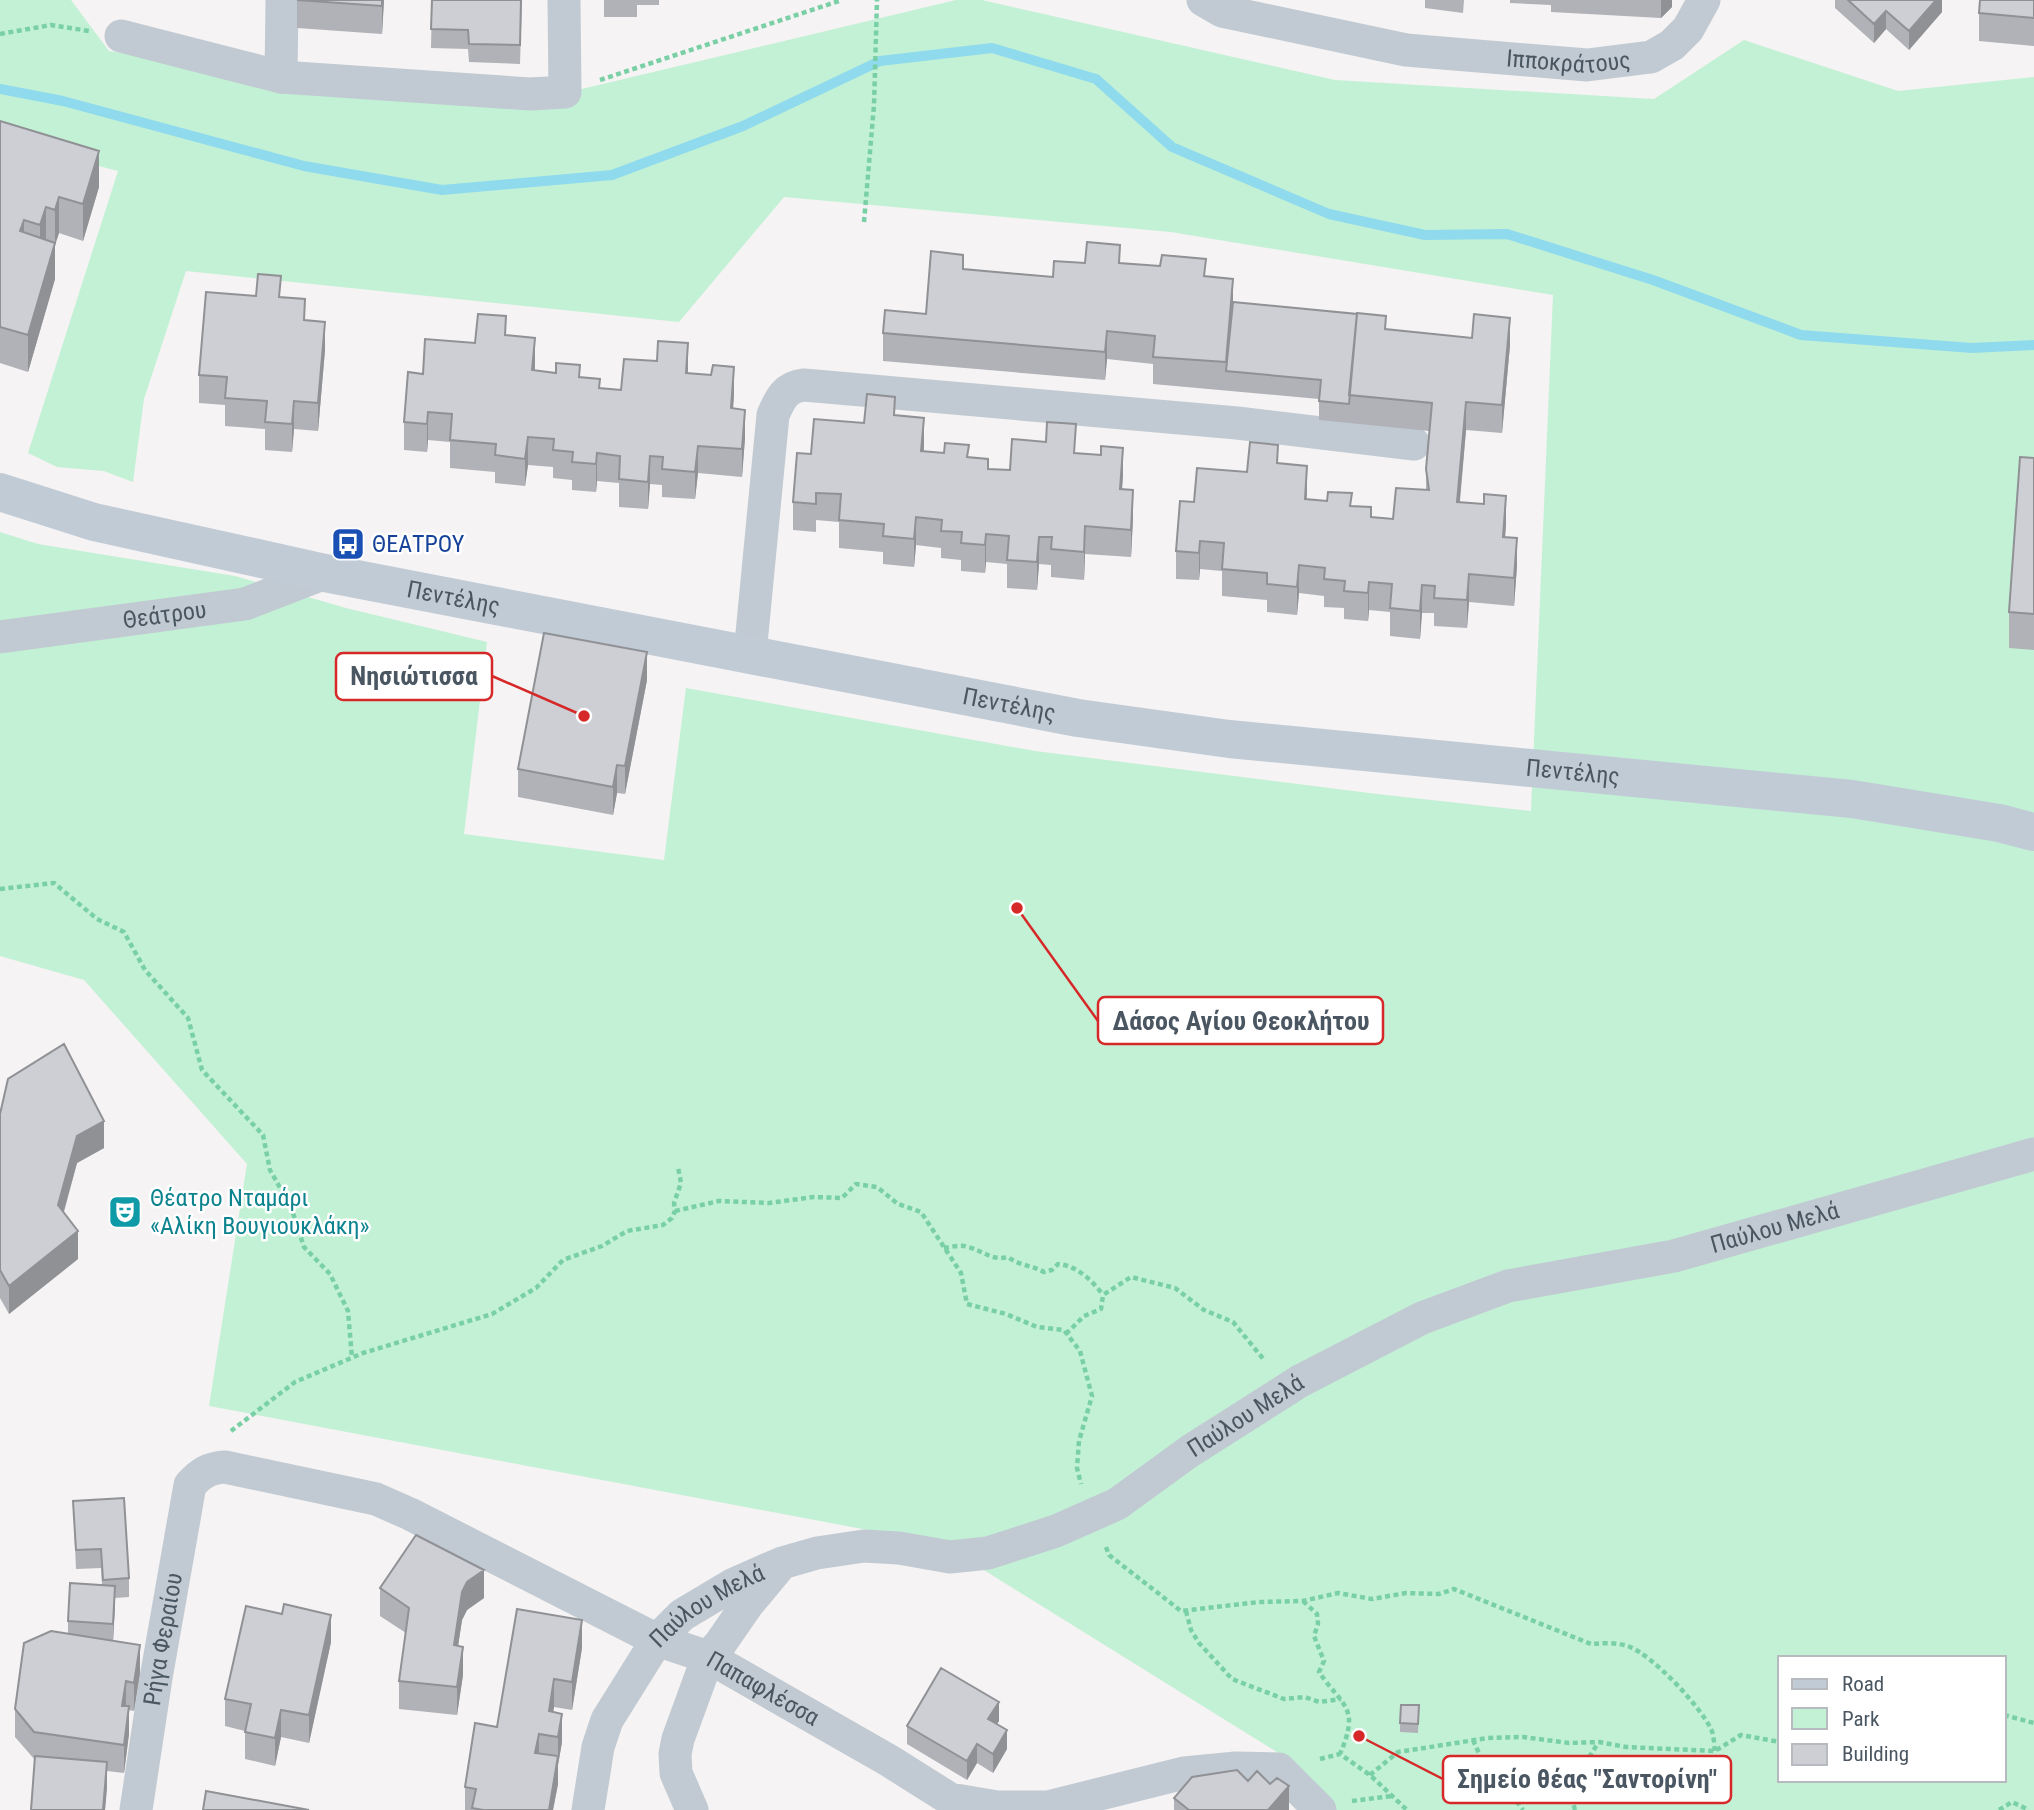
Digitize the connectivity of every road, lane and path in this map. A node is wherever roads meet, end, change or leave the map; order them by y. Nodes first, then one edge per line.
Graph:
1 (282, 0) edge
2 (564, 0) edge
3 (842, 0) edge
4 (877, 0) edge
5 (1203, 0) edge
6 (1704, 0) edge
7 (0, 34) edge
8 (110, 34) joint
9 (281, 77) junction
10 (565, 92) junction
11 (864, 222) dead end
12 (1414, 444) dead end
13 (0, 492) edge
14 (325, 573) junction
15 (0, 638) edge
16 (750, 654) junction
17 (2034, 832) edge
18 (0, 889) edge
19 (2034, 1154) edge
20 (678, 1167) dead end
21 (675, 1211) junction
22 (944, 1248) junction
23 (1103, 1295) junction
24 (1066, 1334) junction
25 (352, 1358) junction
26 (1282, 1393) junction
27 (206, 1471) junction
28 (1090, 1516) junction
29 (782, 1563) junction
30 (1303, 1601) junction
31 (1186, 1611) junction
32 (657, 1640) junction
33 (708, 1657) junction
34 (1341, 1699) junction
35 (2006, 1716) edge
36 (2034, 1723) edge
37 (1473, 1741) junction
38 (1599, 1742) junction
39 (1778, 1742) edge
40 (1715, 1751) junction
41 (1370, 1775) junction
42 (136, 1810) edge
43 (587, 1810) edge
44 (692, 1810) edge
45 (1320, 1810) edge
46 (1406, 1810) edge
47 (1523, 1810) edge
48 (1575, 1810) edge
49 (1999, 1810) edge
50 (2029, 1810) edge

1 - 9 street
2 - 10 street
3 - 10 path
4 - 11 path
5 - 6 street, Ιπποκράτους
7 - 8 path
8 - 9 street
9 - 10 street
12 - 16 street
13 - 14 main road, Πεντέλης
14 - 15 street, Θεάτρου
14 - 16 main road, Πεντέλης
16 - 17 main road, Πεντέλης
18 - 25 path
19 - 26 street, Παύλου Μελά
20 - 21 path
21 - 22 path
21 - 25 path
22 - 23 path
22 - 24 path
23 - 24 path
23 - 26 path
24 - 28 path
25 - 27 path
26 - 28 street, Παύλου Μελά
27 - 32 street, Παπαφλέσσα
27 - 42 street, Ρήγα Φεραίου
28 - 29 street, Παύλου Μελά
28 - 31 path
29 - 32 street, Παύλου Μελά
29 - 33 street
30 - 31 path
30 - 34 path
30 - 40 path
31 - 34 path
32 - 33 street, Παπαφλέσσα
32 - 43 street, Παύλου Μελά
33 - 44 street
33 - 45 street, Παπαφλέσσα
34 - 41 path
35 - 36 path
37 - 38 path
37 - 41 path
37 - 47 path
38 - 40 path
38 - 48 path
39 - 40 path
41 - 46 path
49 - 50 path

